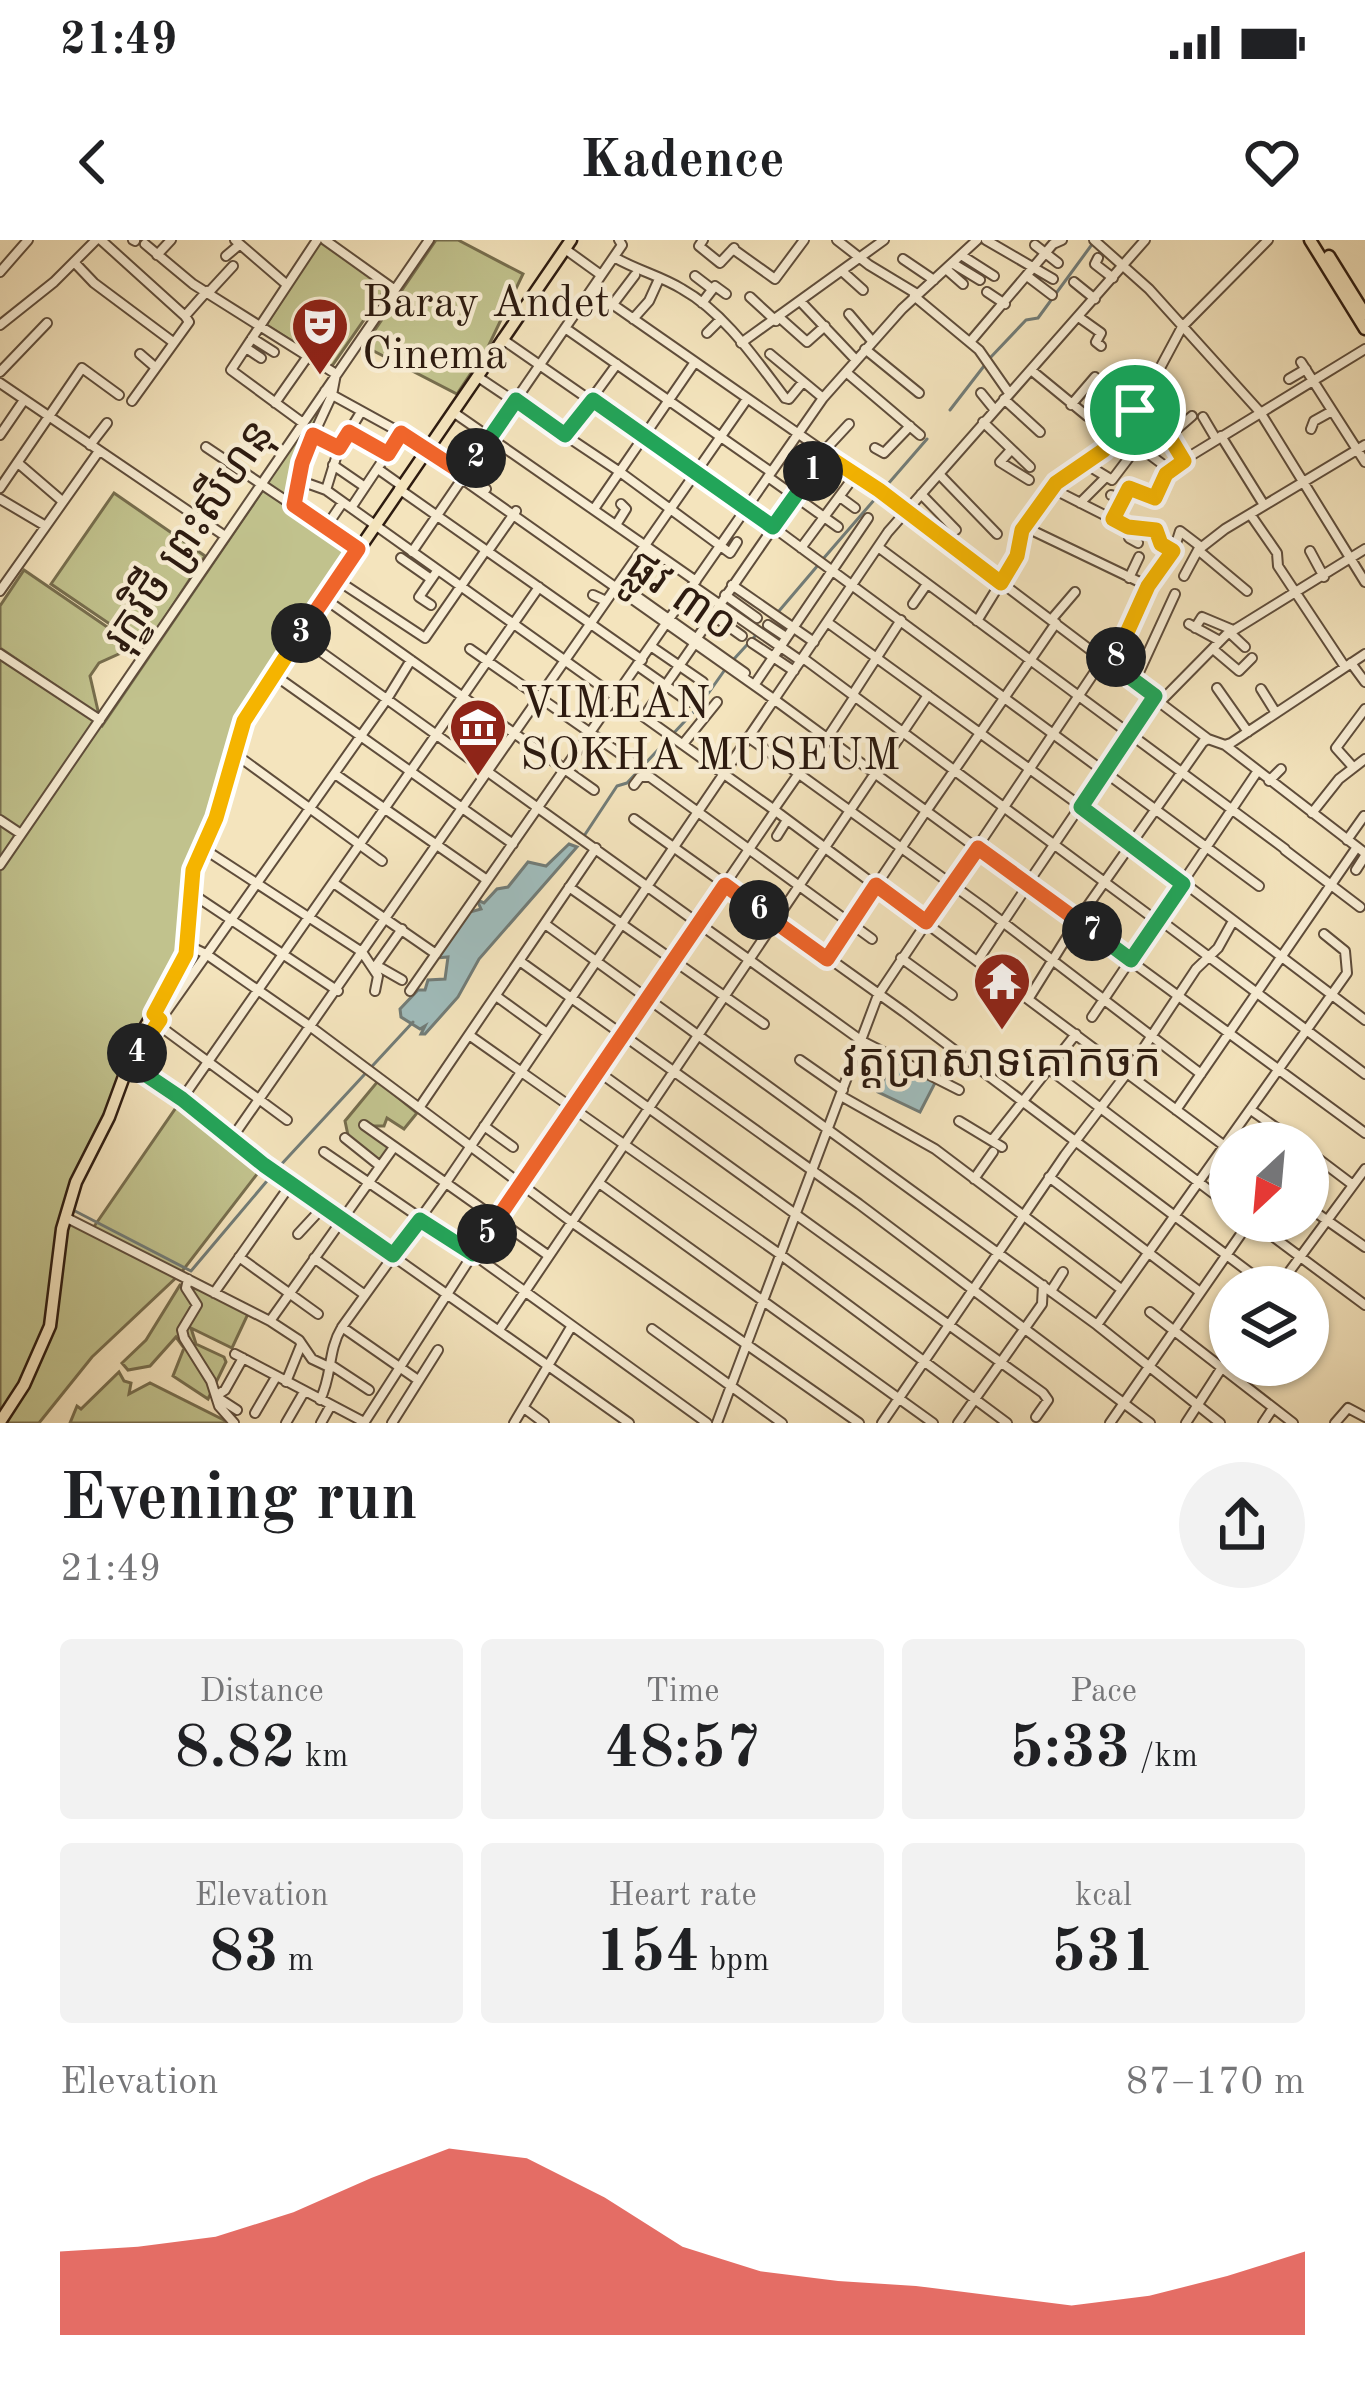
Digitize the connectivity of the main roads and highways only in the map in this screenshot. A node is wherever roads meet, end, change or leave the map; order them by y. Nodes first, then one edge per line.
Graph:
1 (1315, 240) edge
2 (568, 244) edge
3 (1363, 305) edge
4 (1365, 328) edge
5 (0, 1422) edge

1 - 3 main road
1 - 4 main road
2 - 5 main road

